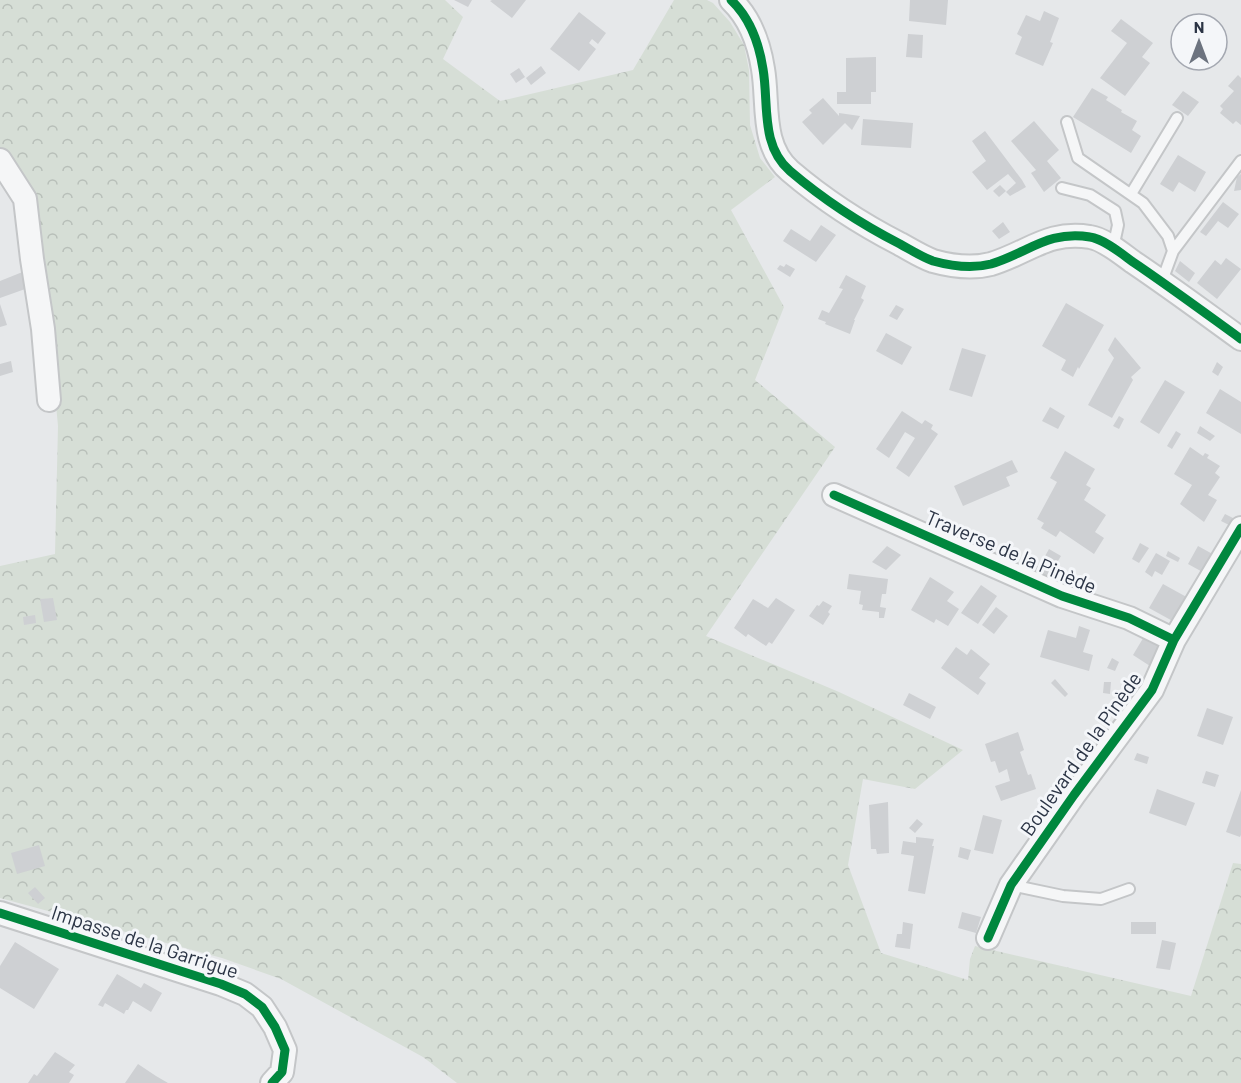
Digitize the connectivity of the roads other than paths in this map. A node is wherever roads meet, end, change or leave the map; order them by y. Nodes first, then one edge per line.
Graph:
1 (731, 0) edge
2 (1177, 118) dead end
3 (1067, 122) dead end
4 (0, 160) edge
5 (1241, 161) edge
6 (1062, 188) dead end
7 (1131, 194) junction
8 (1113, 248) junction
9 (1173, 251) junction
10 (1162, 281) junction
11 (1241, 339) edge
12 (49, 400) dead end
13 (834, 495) dead end
14 (1241, 528) edge
15 (1174, 640) junction
16 (1011, 885) junction
17 (1129, 889) dead end
18 (0, 913) edge
19 (988, 938) dead end
20 (272, 1083) edge

1 - 8 street
2 - 7 lane
3 - 7 lane
4 - 12 street
5 - 9 lane
6 - 8 lane
7 - 9 lane
8 - 10 street
9 - 10 lane
10 - 11 street
13 - 15 street, Traverse de la Pinède
14 - 15 street, Boulevard de la Pinède
15 - 16 street, Boulevard de la Pinède
16 - 17 lane
16 - 19 street, Boulevard de la Pinède
18 - 20 street, Impasse de la Garrigue

